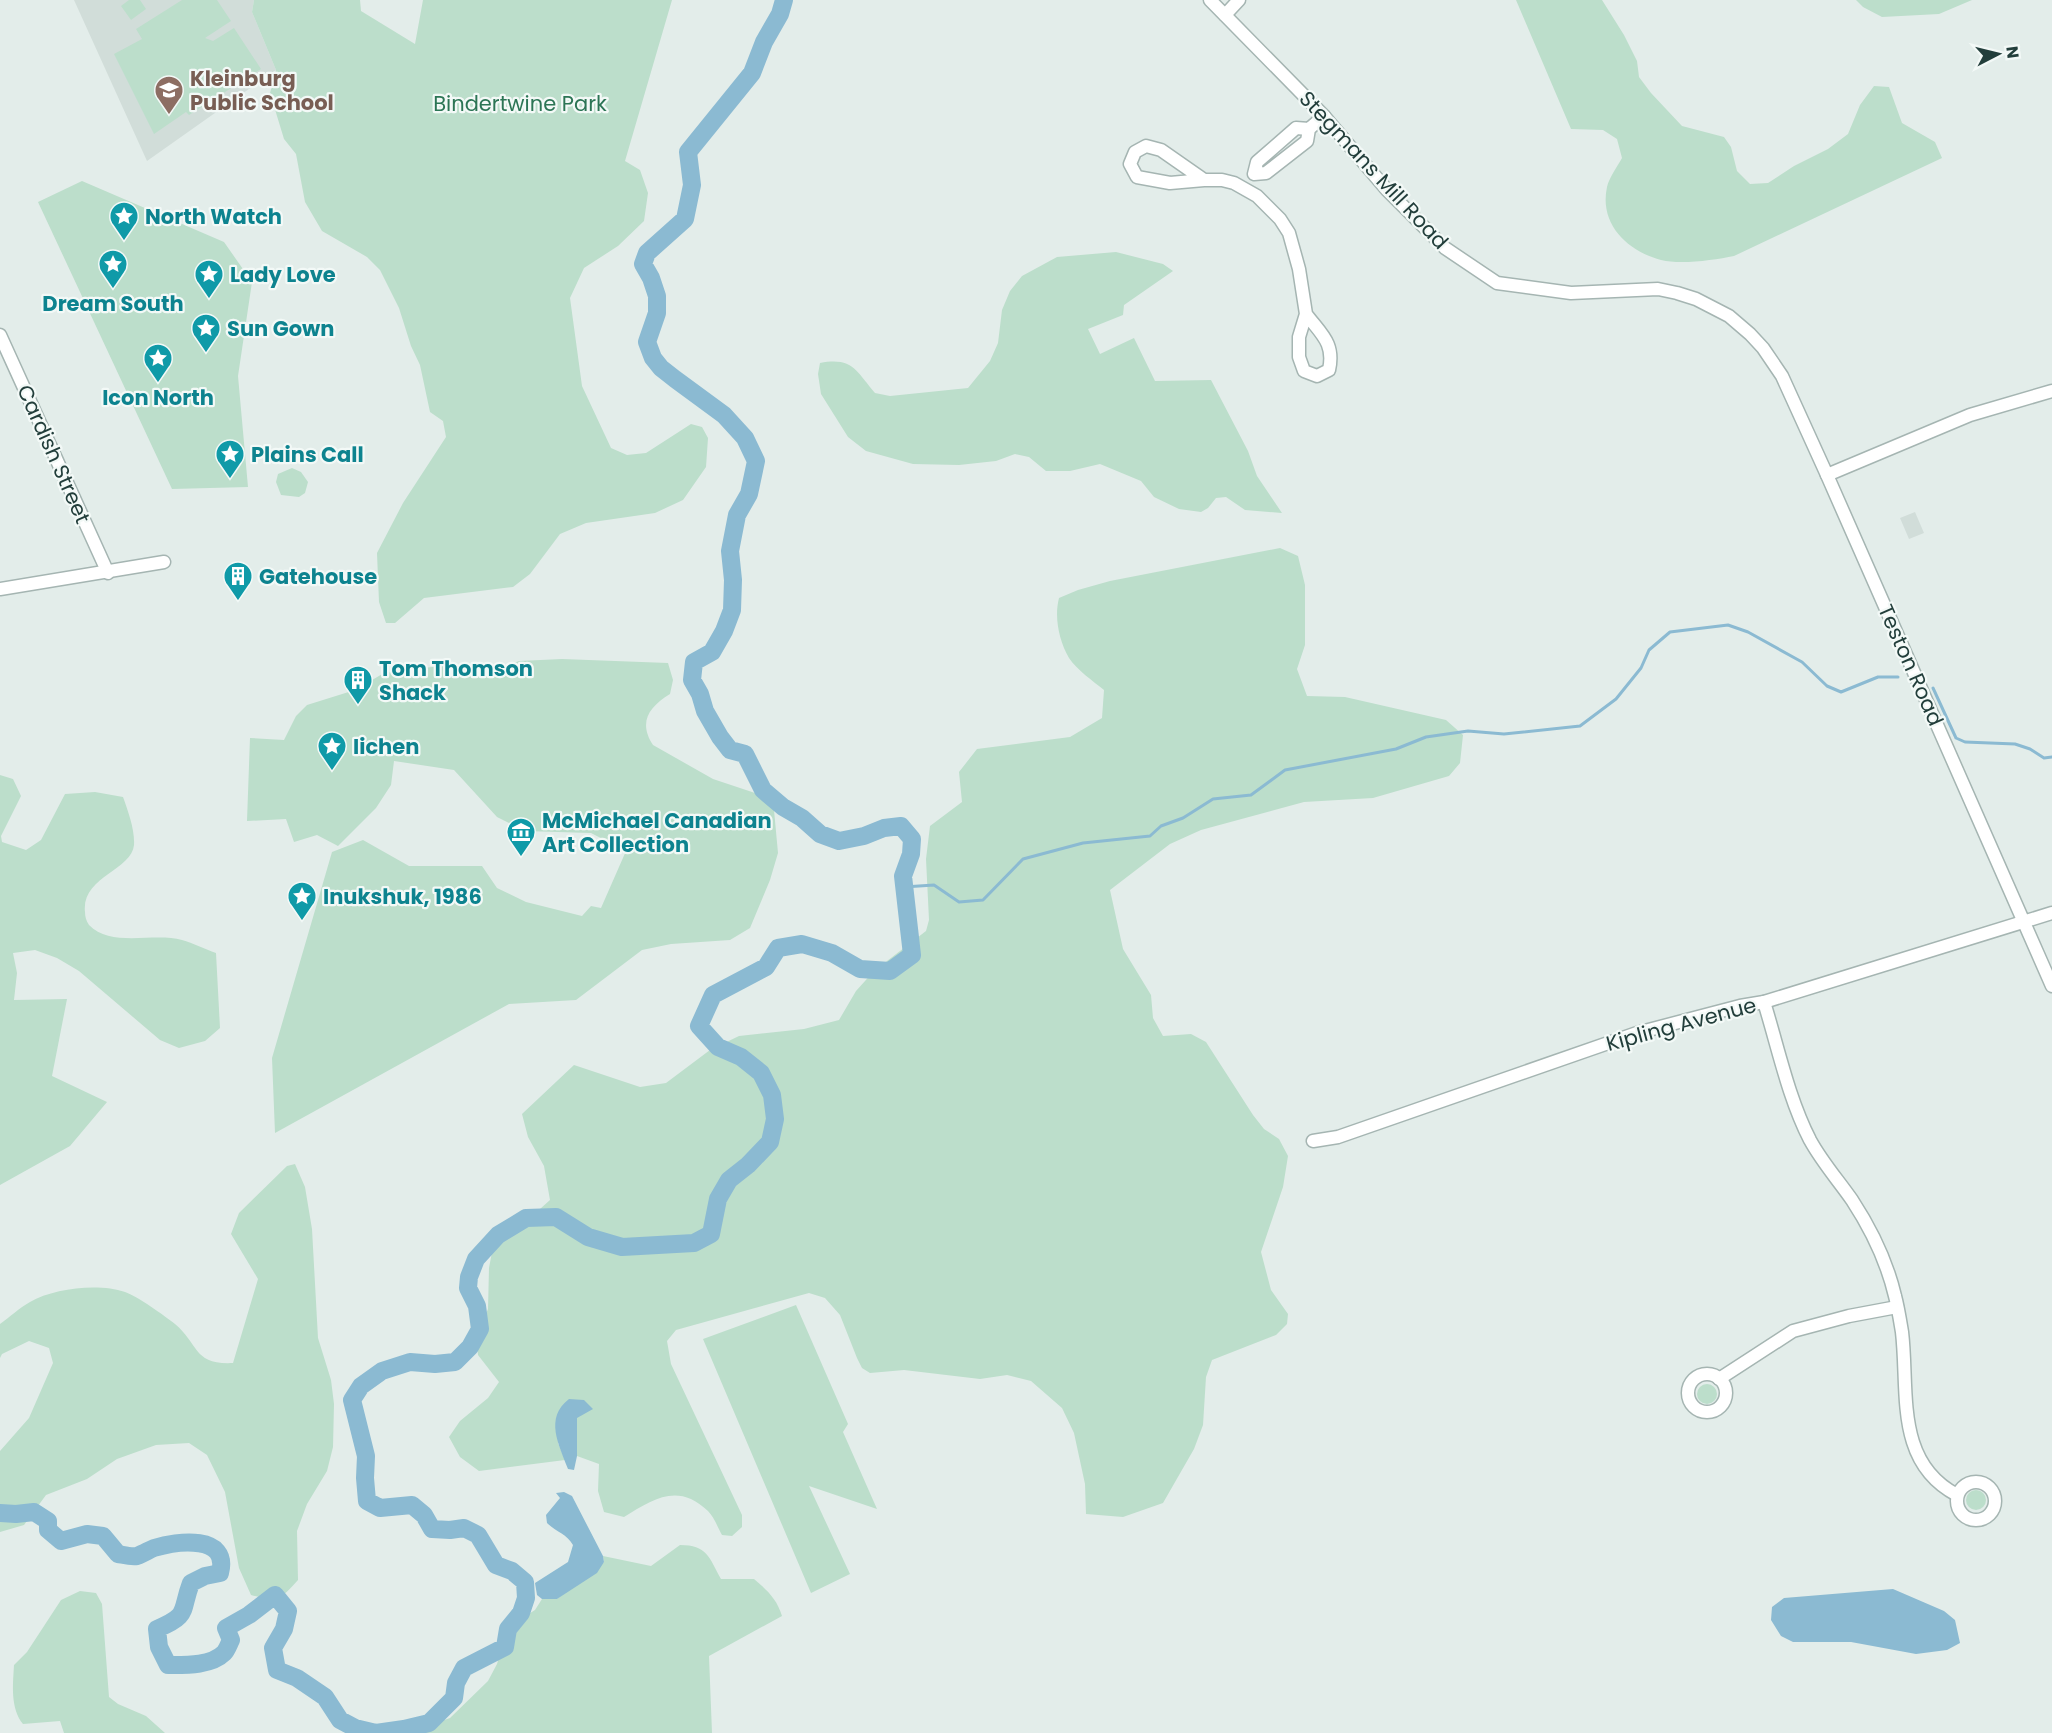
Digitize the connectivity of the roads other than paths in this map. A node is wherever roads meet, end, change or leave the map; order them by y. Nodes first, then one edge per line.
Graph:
1 (1210, 0) edge
2 (1239, 0) edge
3 (1225, 15) junction
4 (1324, 116) junction
5 (1204, 180) junction
6 (1244, 189) junction
7 (1306, 314) dead end
8 (0, 335) edge
9 (1763, 348) joint
10 (2052, 391) edge
11 (1827, 475) junction
12 (164, 562) dead end
13 (108, 573) junction
14 (0, 589) edge
15 (2052, 913) edge
16 (2024, 921) junction
17 (2052, 986) edge
18 (1764, 1002) junction
19 (1313, 1141) dead end
20 (1898, 1307) junction
21 (1719, 1379) dead end
22 (1957, 1495) dead end

1 - 3 street, Stegmans Mill Road
2 - 3 street
3 - 4 street, Stegmans Mill Road
4 - 6 street
4 - 9 street, Stegmans Mill Road
5 - 5 street
5 - 6 street
6 - 7 street
8 - 13 street, Cardish Street
9 - 11 street, Teston Road
10 - 11 street
11 - 16 street, Teston Road
12 - 13 street
13 - 14 street
15 - 16 street, Kipling Avenue
16 - 17 street, Teston Road
16 - 18 street, Kipling Avenue
18 - 19 street, Kipling Avenue
18 - 20 street
20 - 21 street
20 - 22 street

